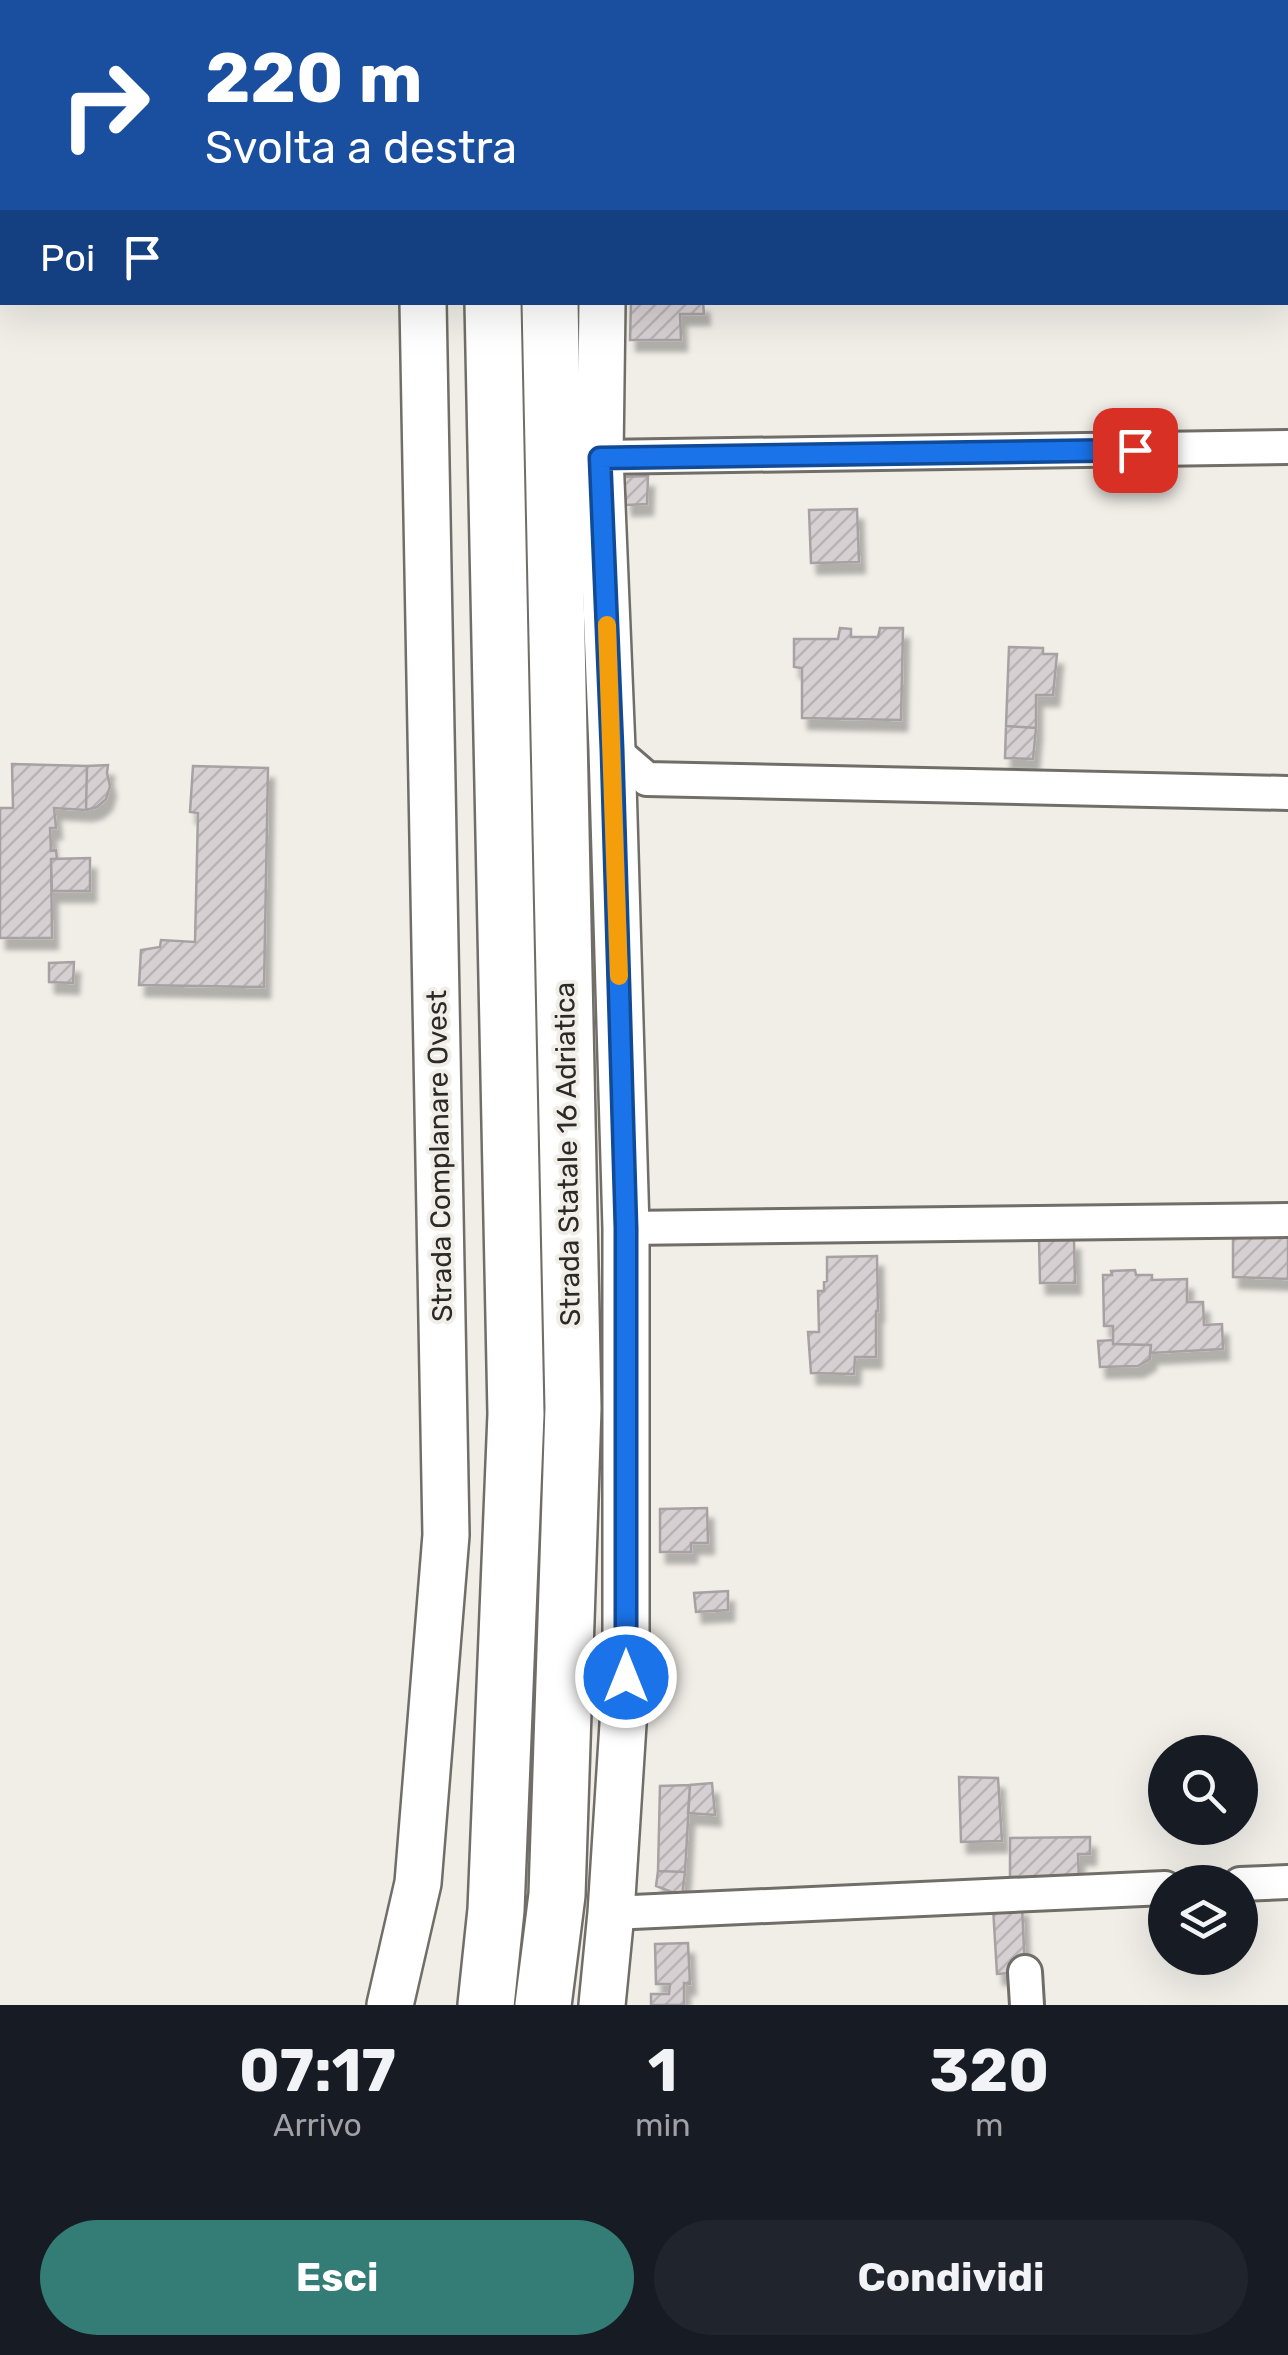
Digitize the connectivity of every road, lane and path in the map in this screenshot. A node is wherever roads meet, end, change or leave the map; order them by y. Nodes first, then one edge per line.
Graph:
1 (423, 305) edge
2 (493, 305) edge
3 (550, 305) edge
4 (602, 305) edge
5 (1288, 447) edge
6 (600, 458) junction
7 (612, 749) junction
8 (1288, 793) edge
9 (1288, 1220) edge
10 (626, 1228) junction
11 (1288, 1882) edge
12 (1258, 1883) edge
13 (1148, 1889) edge
14 (611, 1913) junction
15 (1025, 1972) dead end
16 (390, 2005) edge
17 (486, 2005) edge
18 (543, 2005) edge
19 (602, 2005) edge
20 (1028, 2005) edge

1 - 16 street, Strada Complanare Ovest
2 - 17 highway, Strada Statale 16 Adriatica
3 - 18 highway, Strada Statale 16 Adriatica
4 - 6 street
5 - 6 street
6 - 7 street
7 - 8 street
7 - 10 street
9 - 10 street
10 - 14 street
11 - 12 street
13 - 14 street
14 - 19 street
15 - 20 street

